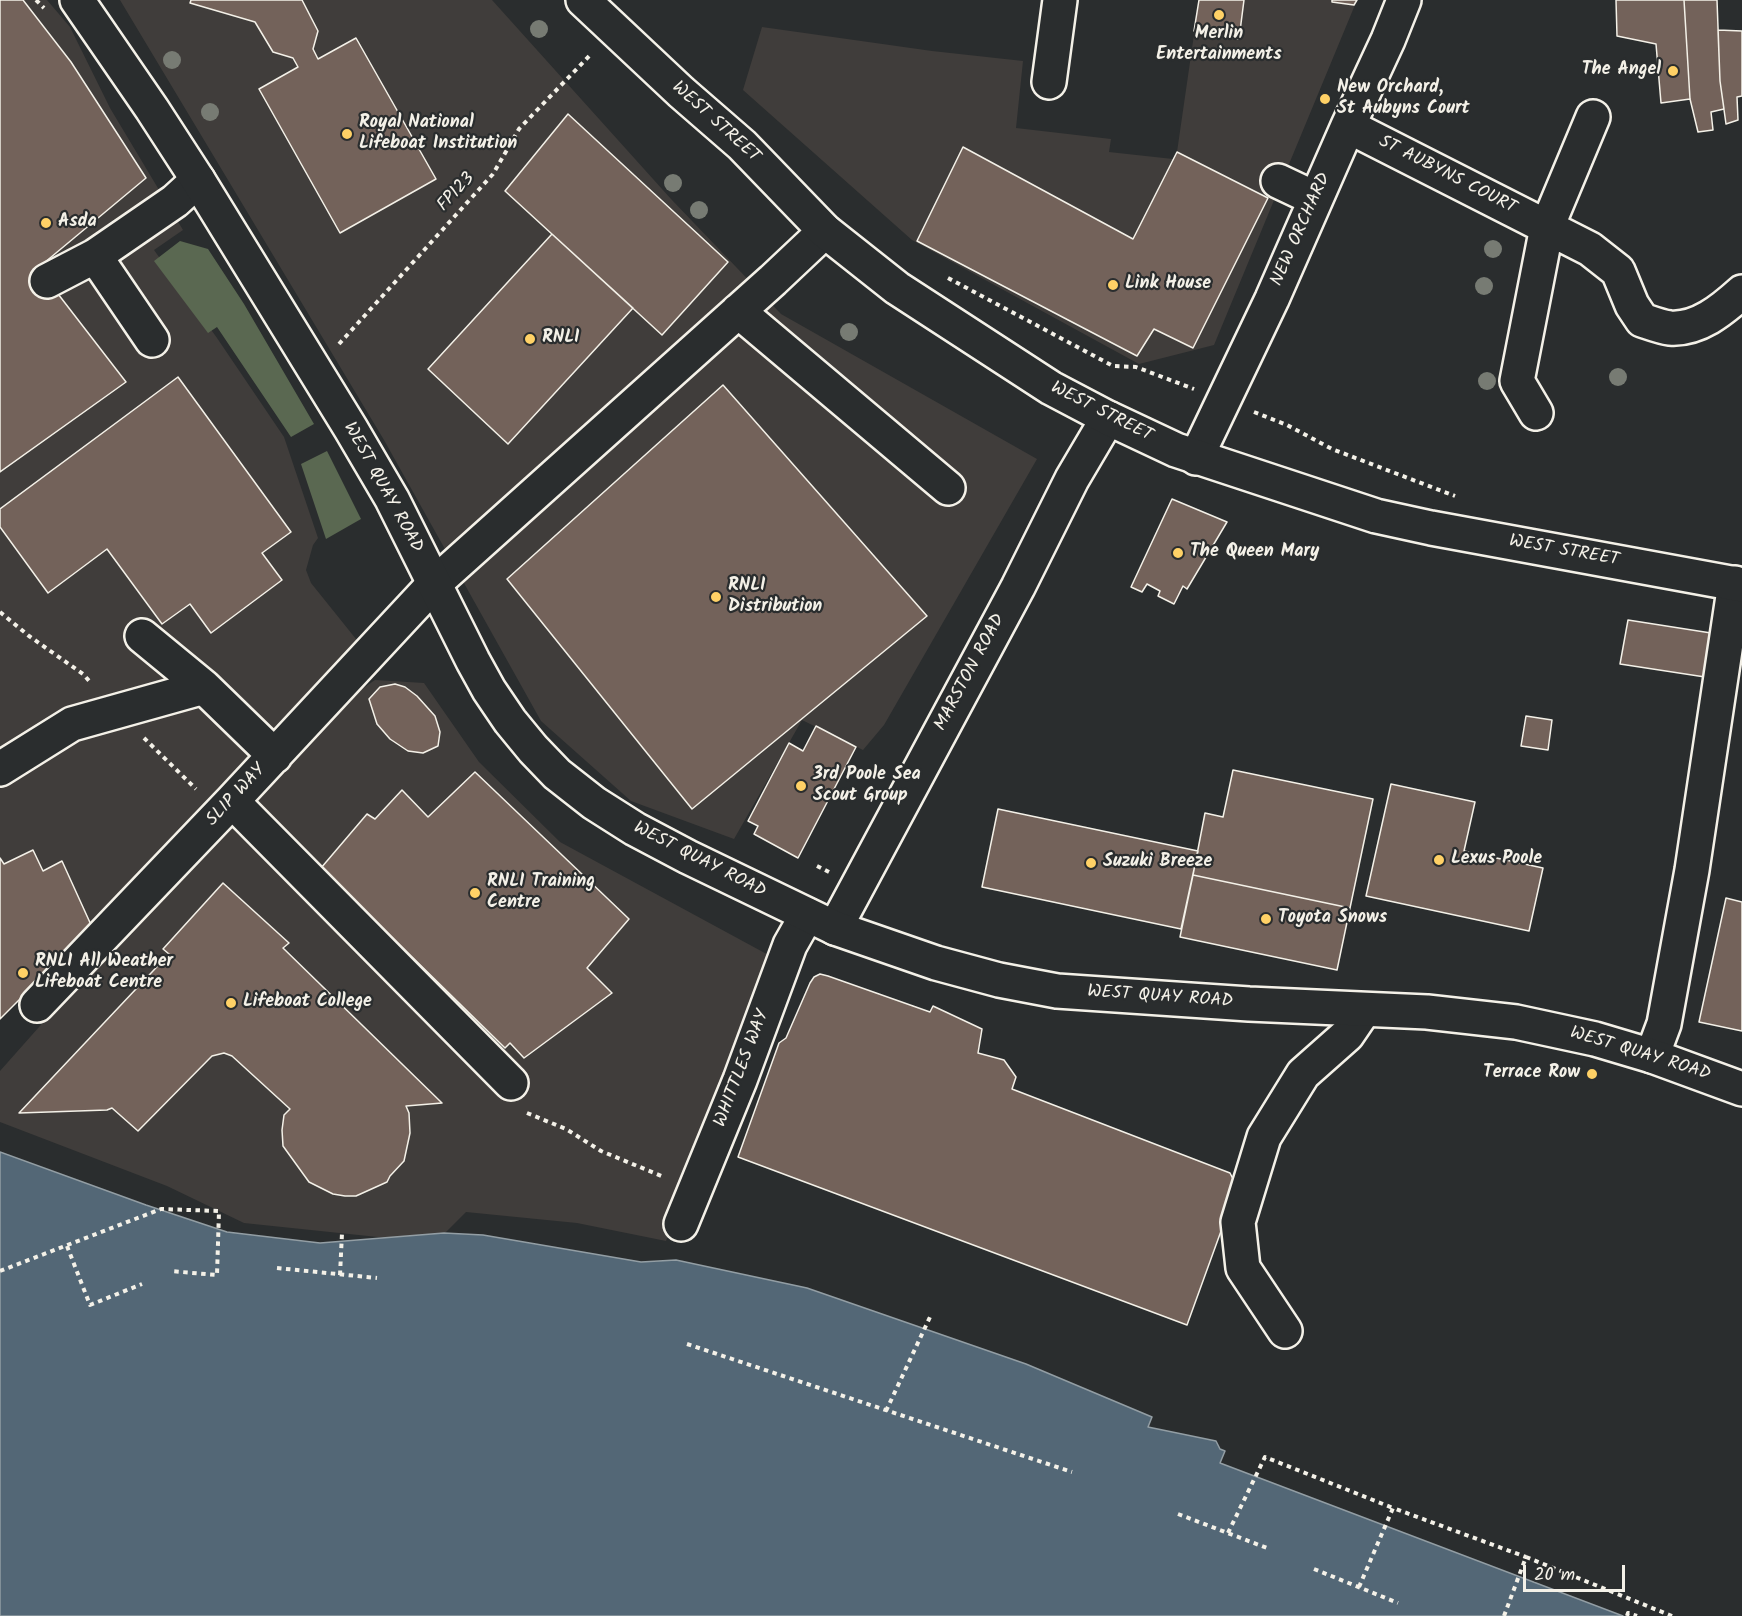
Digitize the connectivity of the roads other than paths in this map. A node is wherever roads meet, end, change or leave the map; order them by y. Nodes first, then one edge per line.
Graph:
1 (77, 0) edge
2 (583, 0) edge
3 (1060, 0) edge
4 (1404, 0) edge
5 (1049, 82) dead end
6 (1593, 117) dead end
7 (1348, 126) junction
8 (198, 180) junction
9 (1278, 181) dead end
10 (1316, 199) junction
11 (1547, 227) junction
12 (825, 231) junction
13 (95, 256) junction
14 (47, 281) dead end
15 (1742, 292) edge
16 (738, 311) junction
17 (152, 340) dead end
18 (1536, 413) dead end
19 (1108, 418) junction
20 (1196, 458) junction
21 (948, 488) dead end
22 (434, 584) junction
23 (1738, 584) edge
24 (142, 636) dead end
25 (204, 687) junction
26 (274, 756) junction
27 (0, 769) edge
28 (232, 801) junction
29 (821, 922) junction
30 (37, 1005) dead end
31 (1364, 1010) junction
32 (1652, 1056) junction
33 (511, 1083) dead end
34 (1742, 1089) edge
35 (681, 1224) dead end
36 (1285, 1331) dead end

1 - 8 main road, WEST QUAY ROAD
2 - 12 main road, WEST STREET
3 - 5 main road
4 - 7 main road, NEW ORCHARD
6 - 11 main road
7 - 10 main road, NEW ORCHARD
7 - 11 main road, ST AUBYNS COURT
8 - 13 main road
8 - 22 main road, WEST QUAY ROAD
9 - 10 main road
10 - 20 main road, NEW ORCHARD
11 - 15 main road, ST AUBYNS COURT
11 - 18 main road
12 - 16 main road, SLIP WAY
12 - 19 main road, WEST STREET
13 - 14 main road
13 - 17 main road
16 - 21 main road
16 - 22 main road, SLIP WAY
19 - 20 main road, WEST STREET
19 - 29 main road, MARSTON ROAD
20 - 23 main road, WEST STREET
22 - 26 main road, SLIP WAY
22 - 29 main road, WEST QUAY ROAD
23 - 32 main road
24 - 25 main road
25 - 26 main road
25 - 27 main road
26 - 28 main road, SLIP WAY
28 - 30 main road, SLIP WAY
28 - 33 main road
29 - 31 main road, WEST QUAY ROAD
29 - 35 main road, WHITTLES WAY
31 - 32 main road, WEST QUAY ROAD
31 - 36 main road
32 - 34 main road, WEST QUAY ROAD

